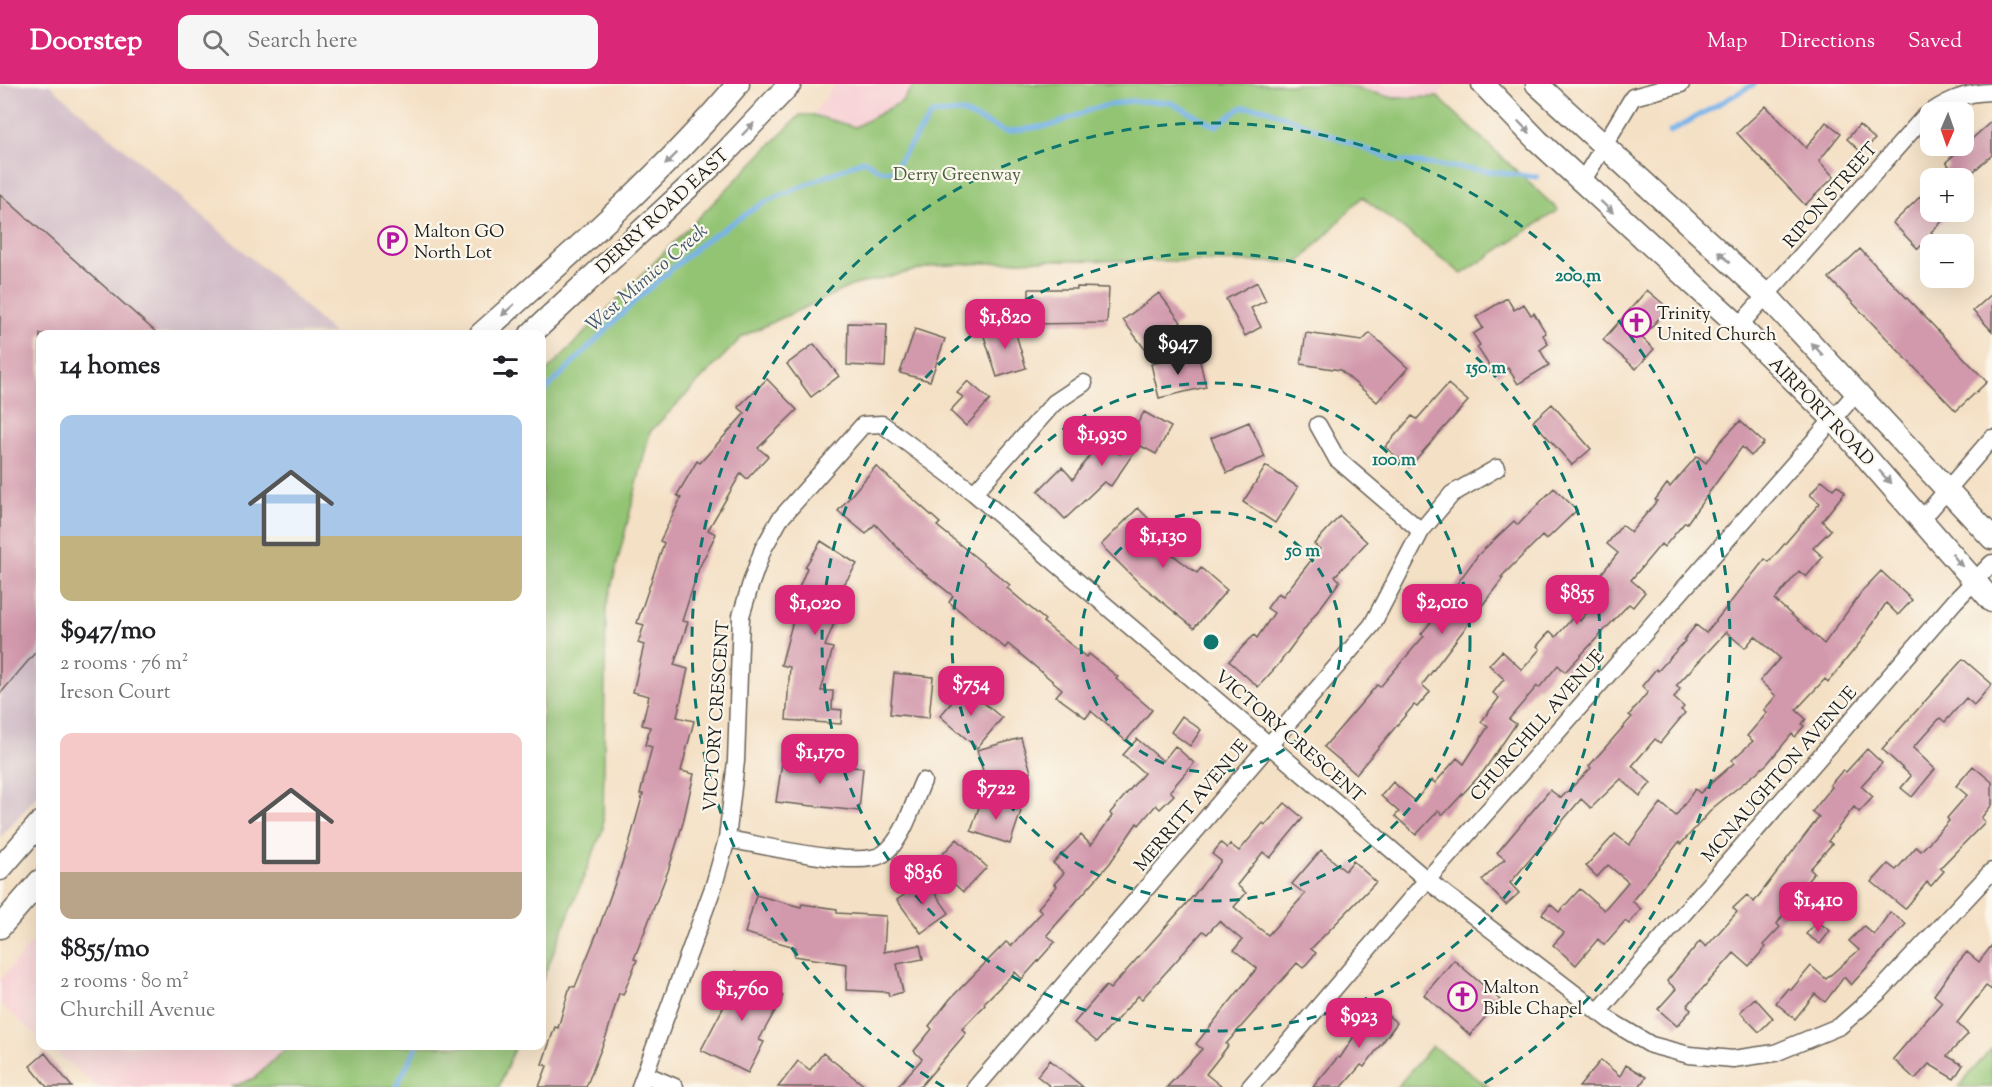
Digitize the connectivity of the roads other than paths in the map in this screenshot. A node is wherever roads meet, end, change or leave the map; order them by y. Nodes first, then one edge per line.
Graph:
1 (738, 84) edge
2 (790, 84) edge
3 (1484, 84) edge
4 (1537, 84) edge
5 (1681, 84) edge
6 (1992, 92) edge
7 (1602, 146) junction
8 (1581, 182) junction
9 (1767, 296) junction
10 (1739, 326) junction
11 (485, 330) edge
12 (535, 330) edge
13 (1084, 383) dead end
14 (1857, 392) junction
15 (1832, 418) junction
16 (1318, 425) dead end
17 (1992, 438) edge
18 (1497, 468) dead end
19 (1945, 490) junction
20 (974, 493) junction
21 (1922, 519) junction
22 (1421, 531) junction
23 (1992, 537) edge
24 (1992, 563) edge
25 (1974, 582) junction
26 (1992, 601) edge
27 (1269, 743) junction
28 (922, 781) dead end
29 (36, 828) edge
30 (727, 839) junction
31 (0, 869) edge
32 (1992, 871) edge
33 (1427, 880) junction
34 (36, 886) edge
35 (0, 927) edge
36 (1598, 1012) junction
37 (642, 1080) edge
38 (675, 1087) edge
39 (976, 1087) edge
40 (1250, 1087) edge

1 -> 11 main road, DERRY ROAD EAST
12 -> 2 main road, DERRY ROAD EAST
3 -> 8 main road, AIRPORT ROAD
4 - 7 main road, AIRPORT ROAD
5 - 7 street
6 - 9 street, RIPON STREET
7 - 8 street
9 -> 7 main road, AIRPORT ROAD
8 -> 10 main road, AIRPORT ROAD
9 - 10 street, RIPON STREET
14 -> 9 main road, AIRPORT ROAD
10 - 15 main road, AIRPORT ROAD
13 - 20 street
14 - 15 street, CHURCHILL AVENUE
14 - 19 main road, AIRPORT ROAD
15 -> 21 main road, AIRPORT ROAD
15 - 33 street, CHURCHILL AVENUE
16 - 22 street
17 - 19 street
18 - 22 street, MERRITT AVENUE
19 - 21 street
19 - 23 main road, AIRPORT ROAD
20 - 27 street, VICTORY CRESCENT
20 - 30 street, VICTORY CRESCENT
21 -> 25 main road, AIRPORT ROAD
22 - 27 street, MERRITT AVENUE
24 - 25 street, MCNAUGHTON AVENUE
25 - 26 main road, AIRPORT ROAD
25 - 36 street, MCNAUGHTON AVENUE
27 - 33 street, VICTORY CRESCENT
27 - 39 street, MERRITT AVENUE
28 - 30 street
29 - 31 main road
30 - 37 street, VICTORY CRESCENT
32 - 36 street, VICTORY CRESCENT
33 - 36 street, VICTORY CRESCENT
33 - 40 street, CHURCHILL AVENUE
34 - 35 main road
37 - 38 street

